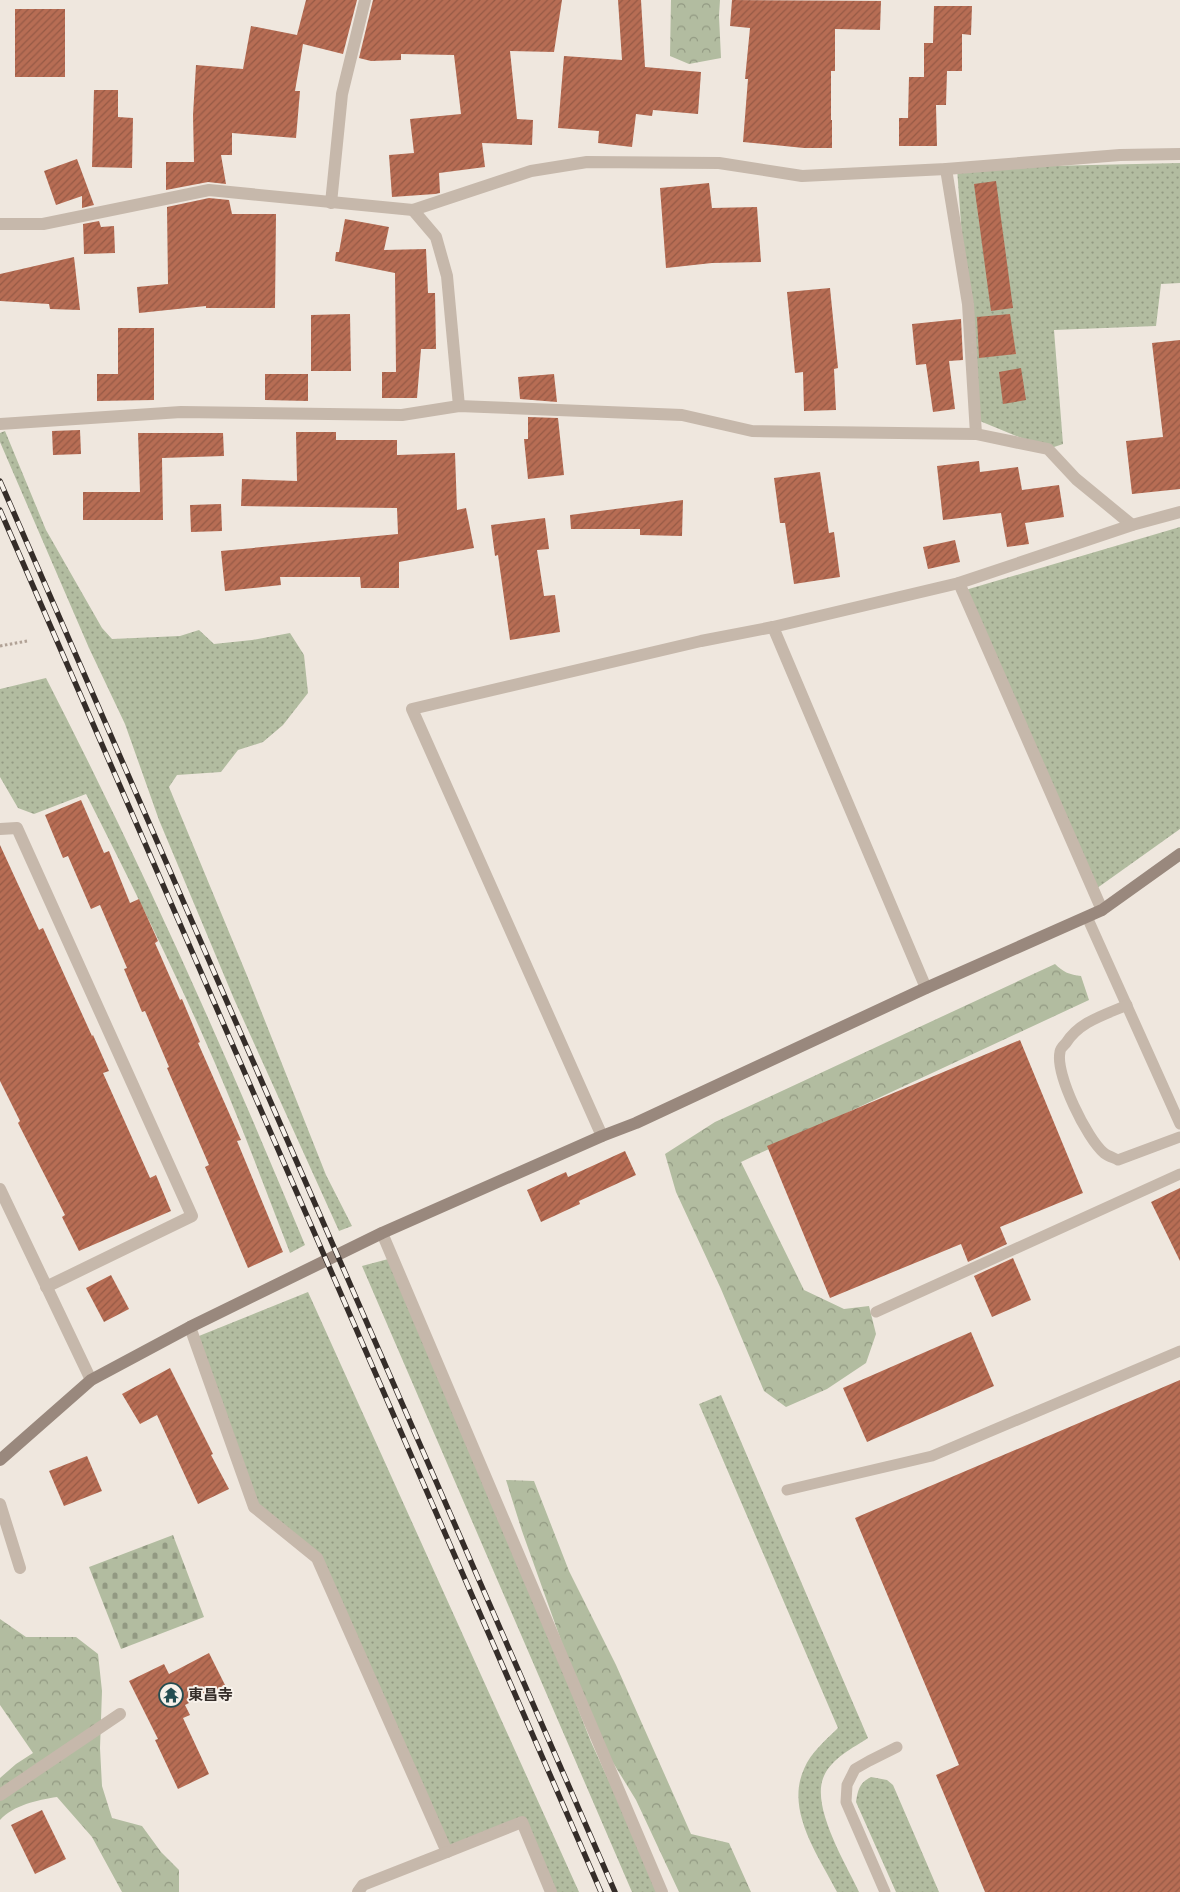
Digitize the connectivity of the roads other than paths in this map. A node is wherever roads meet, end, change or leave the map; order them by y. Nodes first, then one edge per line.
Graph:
1 (365, 0) edge
2 (1180, 154) edge
3 (946, 169) junction
4 (332, 203) junction
5 (413, 210) junction
6 (0, 224) edge
7 (459, 406) junction
8 (0, 424) edge
9 (976, 434) junction
10 (1180, 512) edge
11 (1132, 525) junction
12 (959, 583) junction
13 (773, 627) junction
14 (0, 829) edge
15 (1180, 854) edge
16 (1102, 910) junction
17 (1088, 917) junction
18 (926, 988) junction
19 (1127, 1005) junction
20 (1180, 1124) edge
21 (602, 1136) junction
22 (1180, 1137) edge
23 (1180, 1174) edge
24 (0, 1189) edge
25 (382, 1234) junction
26 (46, 1287) junction
27 (876, 1312) dead end
28 (190, 1327) junction
29 (1180, 1350) edge
30 (91, 1380) junction
31 (0, 1460) edge
32 (787, 1490) dead end
33 (0, 1504) edge
34 (20, 1568) dead end
35 (120, 1714) dead end
36 (897, 1747) dead end
37 (0, 1795) edge
38 (447, 1852) junction
39 (358, 1892) edge
40 (551, 1892) edge
41 (662, 1892) edge
42 (885, 1892) edge

1 - 4 street
2 - 3 street
3 - 5 street
3 - 9 street
4 - 5 street
4 - 6 street
5 - 7 street
7 - 8 street
7 - 9 street
9 - 11 street
10 - 11 street
11 - 12 street
12 - 13 street
12 - 16 street
13 - 18 street
13 - 21 street
14 - 26 street
15 - 16 street
16 - 17 street
17 - 18 street
17 - 19 lane
18 - 21 street
19 - 20 lane
19 - 22 lane
21 - 25 street
23 - 27 lane
24 - 26 street
25 - 28 street
25 - 41 street
26 - 30 street
28 - 30 street
28 - 38 street
29 - 32 lane
30 - 31 street
33 - 34 street
35 - 37 street
36 - 42 lane
38 - 39 street
38 - 40 street

